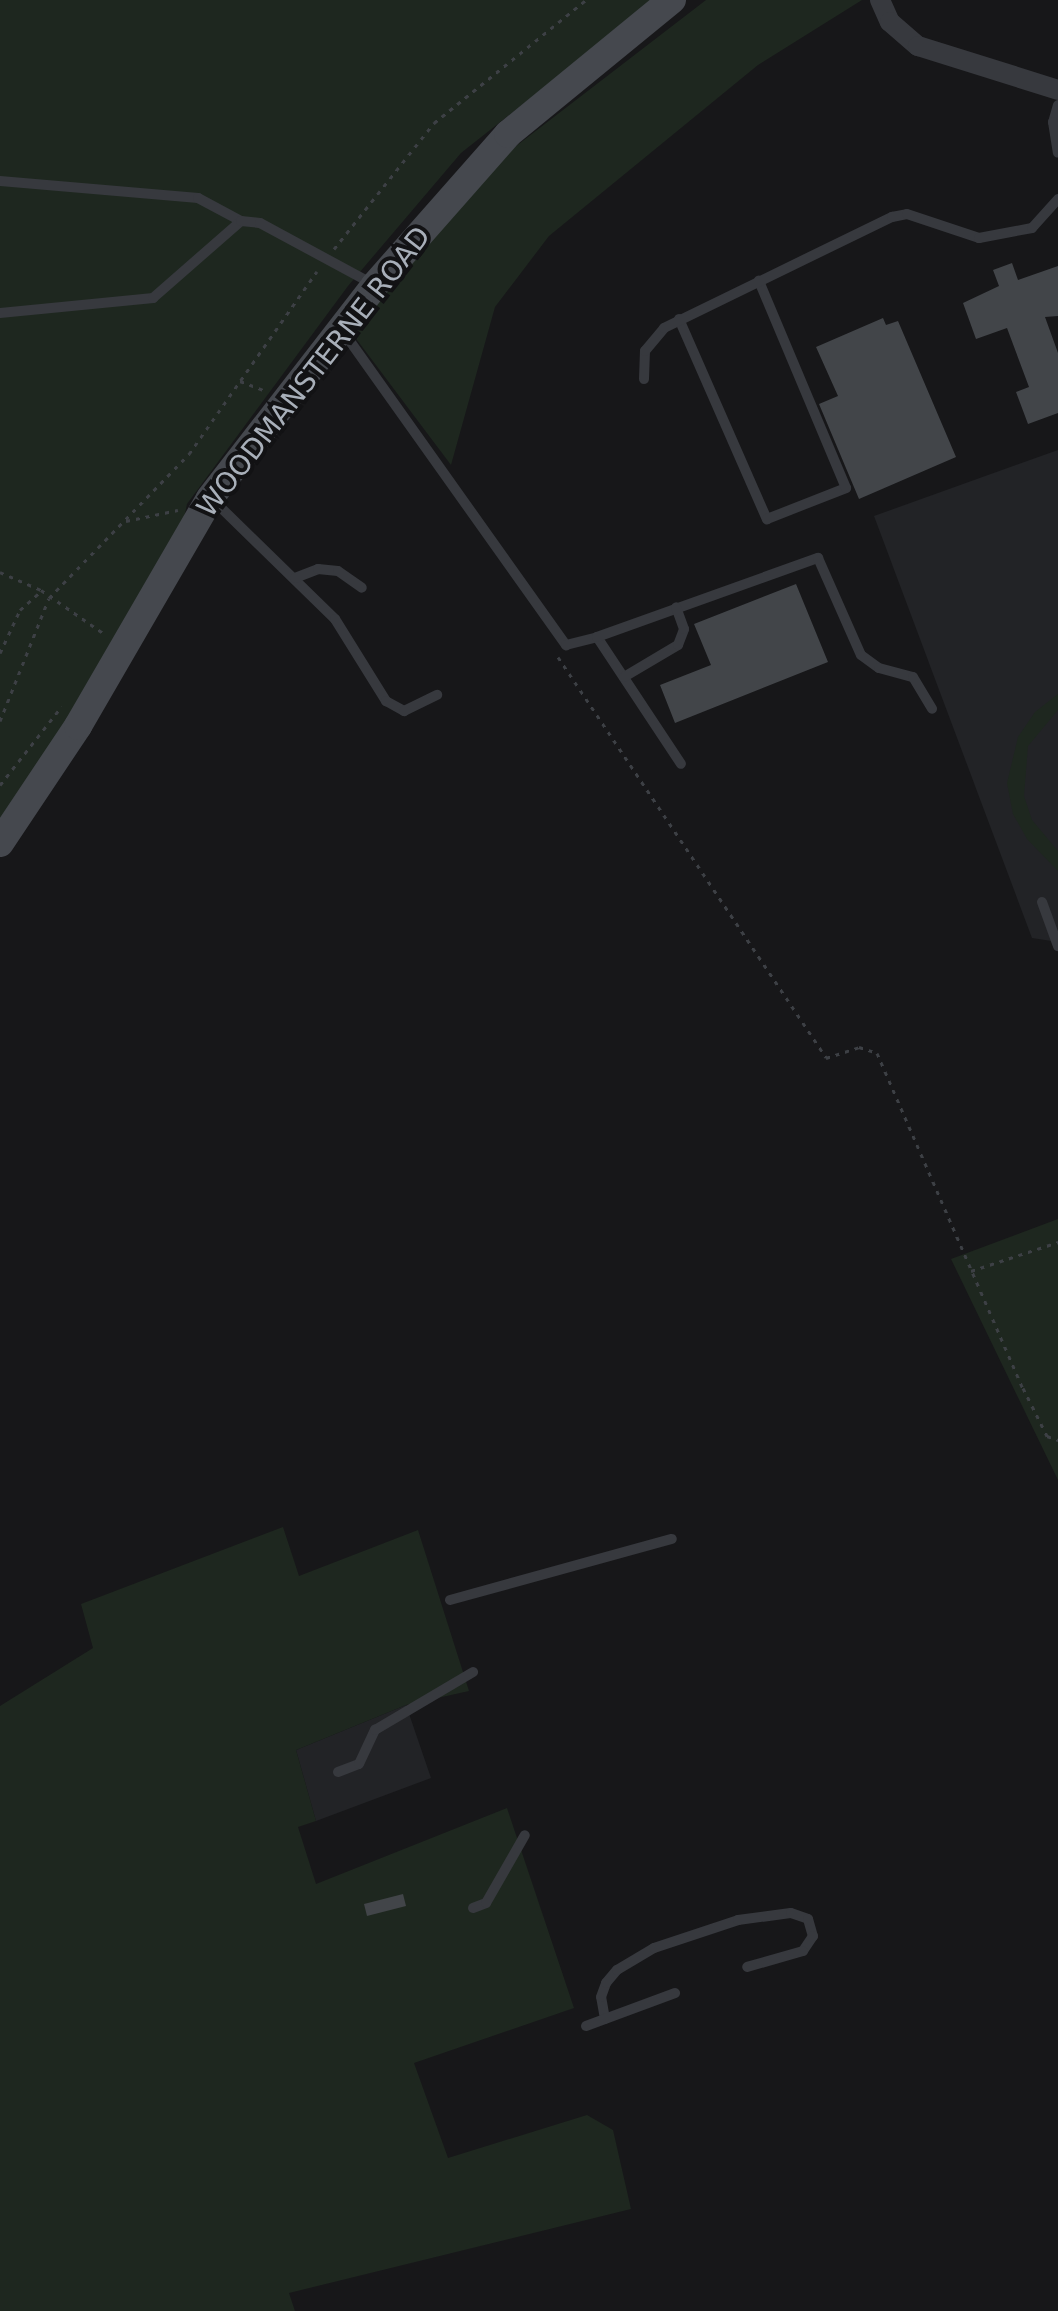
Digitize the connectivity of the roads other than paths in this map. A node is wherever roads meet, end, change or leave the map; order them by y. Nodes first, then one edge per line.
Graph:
1 (672, 0) edge
2 (880, 0) edge
3 (1058, 90) edge
4 (1058, 105) edge
5 (1058, 153) edge
6 (0, 181) edge
7 (1058, 199) edge
8 (241, 221) junction
9 (759, 281) junction
10 (375, 285) junction
11 (0, 313) edge
12 (679, 319) junction
13 (341, 329) junction
14 (644, 379) dead end
15 (198, 503) junction
16 (295, 578) junction
17 (362, 588) dead end
18 (676, 607) junction
19 (597, 637) junction
20 (624, 677) junction
21 (437, 695) dead end
22 (932, 709) dead end
23 (681, 764) dead end
24 (0, 843) edge
25 (1042, 902) dead end
26 (1058, 946) edge
27 (672, 1539) dead end
28 (450, 1600) dead end
29 (473, 1672) dead end
30 (338, 1772) dead end
31 (525, 1835) dead end
32 (473, 1908) dead end
33 (747, 1967) dead end
34 (675, 1993) dead end
35 (605, 2019) junction
36 (586, 2026) dead end

1 - 10 main road, WOODMANSTERNE ROAD
2 - 3 street
4 - 5 lane
6 - 8 lane
7 - 9 lane
8 - 10 lane
8 - 11 lane
9 - 12 lane
9 - 12 lane
10 - 13 main road, WOODMANSTERNE ROAD
12 - 14 lane
13 - 15 main road, WOODMANSTERNE ROAD
13 - 19 lane
15 - 16 lane
15 - 24 main road, WOODMANSTERNE ROAD
16 - 17 lane
16 - 21 lane
18 - 19 lane
18 - 20 lane
18 - 22 lane
19 - 20 lane
20 - 23 lane
25 - 26 lane
27 - 28 lane
29 - 30 lane
31 - 32 lane
33 - 35 lane
34 - 35 lane
35 - 36 lane

